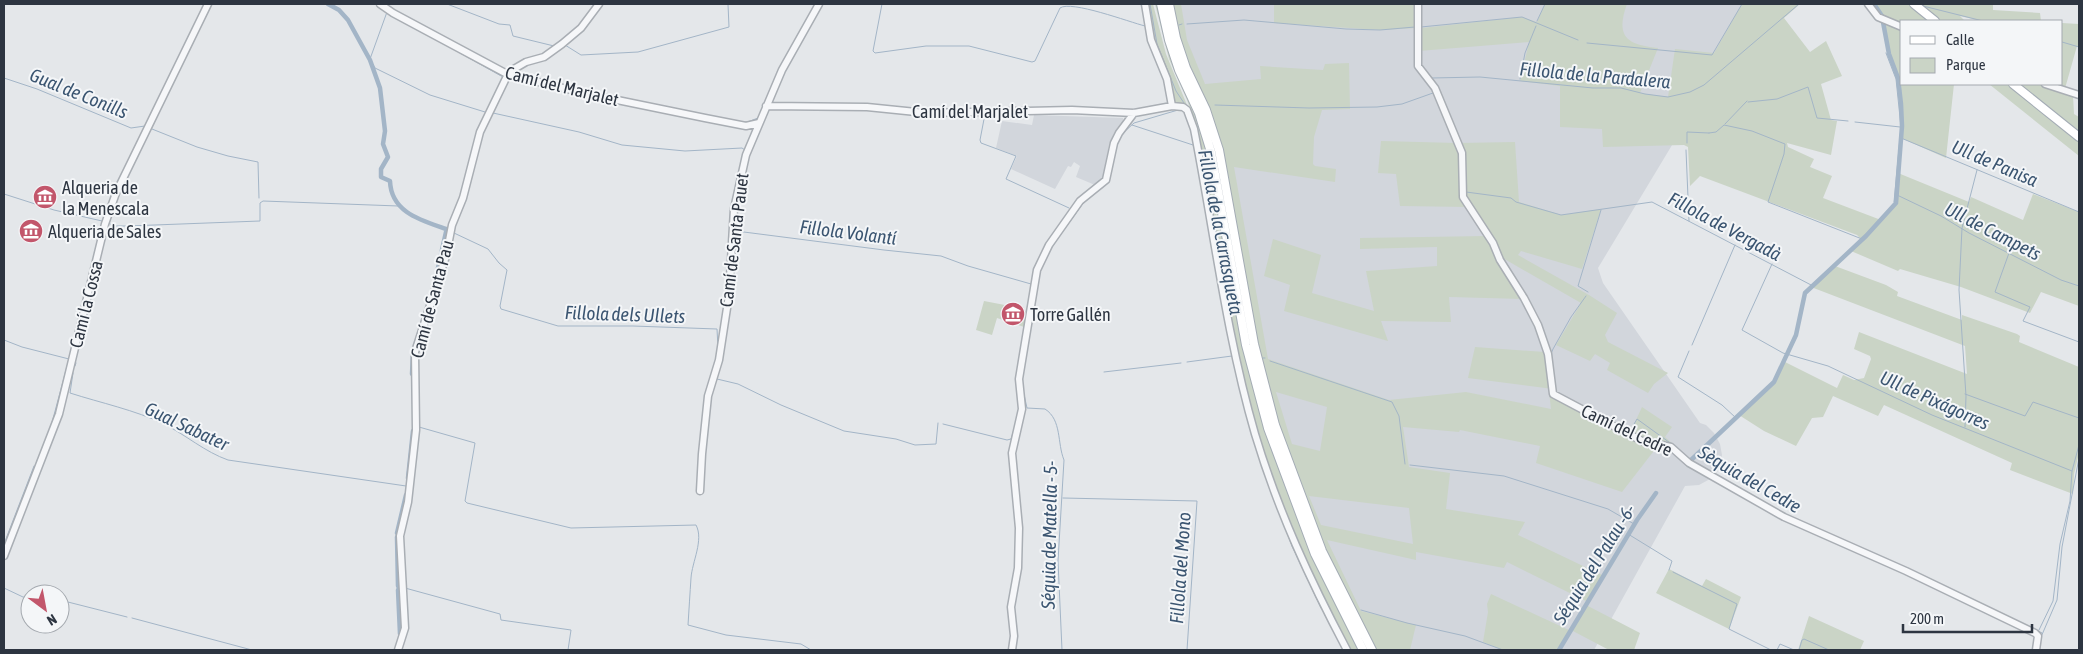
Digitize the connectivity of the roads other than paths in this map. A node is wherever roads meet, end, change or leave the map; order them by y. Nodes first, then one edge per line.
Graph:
1 (208, 4) edge
2 (380, 4) edge
3 (599, 4) edge
4 (819, 4) edge
5 (1144, 4) edge
6 (1162, 4) edge
7 (1168, 4) edge
8 (1418, 4) edge
9 (1868, 4) edge
10 (1914, 4) edge
11 (1935, 20) edge
12 (1900, 26) edge
13 (507, 74) junction
14 (2014, 85) edge
15 (2049, 85) edge
16 (2079, 95) edge
17 (766, 106) junction
18 (1172, 106) junction
19 (1134, 113) junction
20 (759, 123) junction
21 (2079, 137) edge
22 (700, 491) dead end
23 (4, 556) edge
24 (398, 650) edge
25 (1012, 650) edge
26 (1347, 650) edge
27 (1363, 650) edge
28 (1372, 650) edge
29 (2036, 650) edge

1 - 23 street, Camí la Cossa
2 - 13 street, Camí del Marjalet
3 - 13 street
4 - 17 street, Camí de Santa Pauet
5 - 18 street
6 - 27 main road
7 - 28 main road
8 - 29 street, Camí del Cedre
9 - 12 street
10 - 11 main road
13 - 20 street, Camí del Marjalet
13 - 24 street, Camí de Santa Pau
14 - 21 main road
15 - 16 street
17 - 19 street, Camí del Marjalet
17 - 20 street, Camí de Santa Pauet
18 - 19 street, Camí del Marjalet
18 - 26 street
19 - 25 street
20 - 22 street, Camí de Santa Pauet

